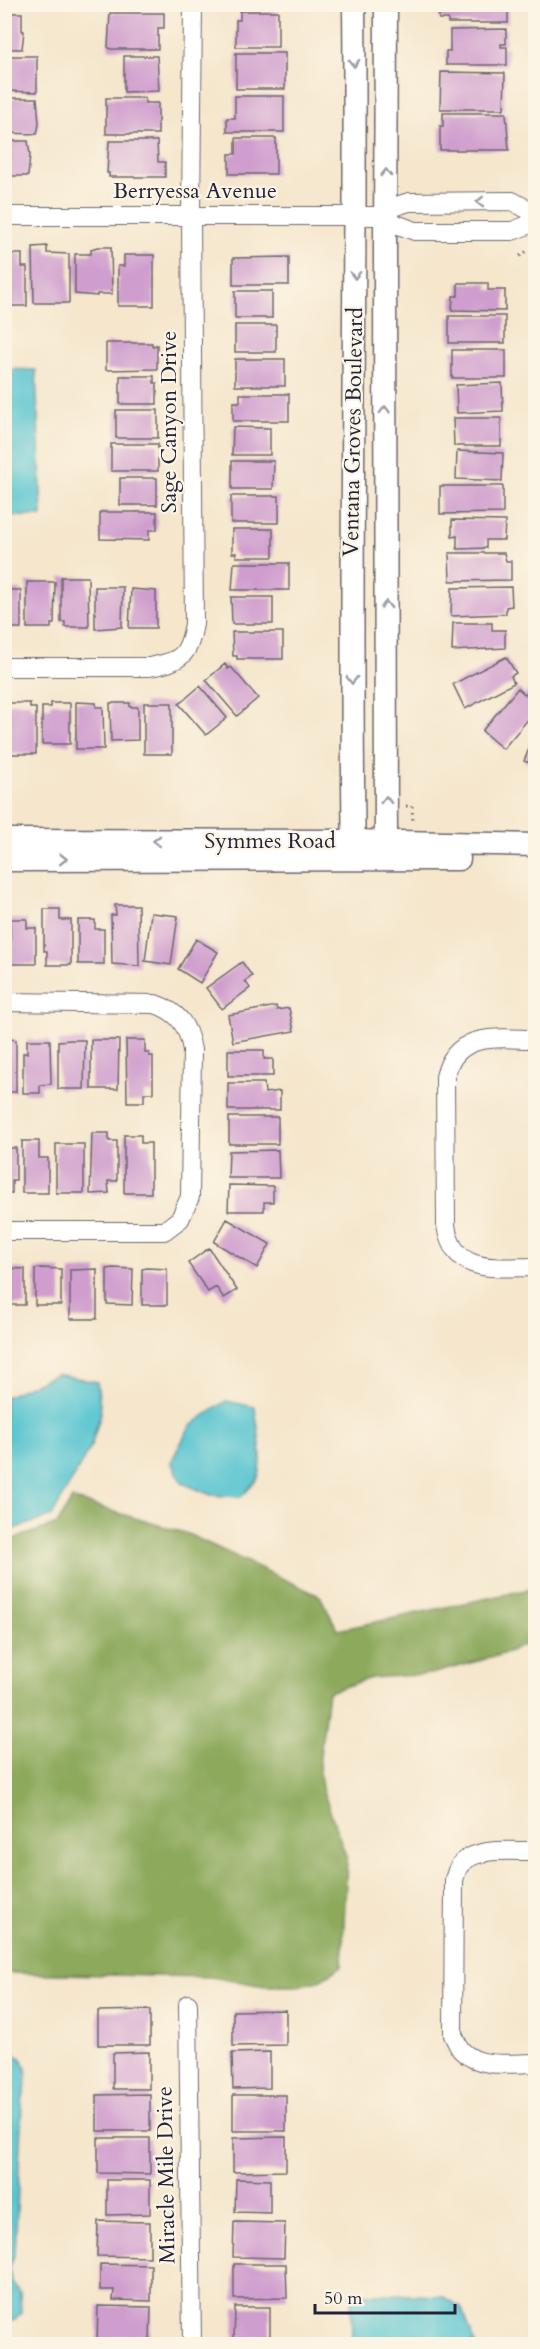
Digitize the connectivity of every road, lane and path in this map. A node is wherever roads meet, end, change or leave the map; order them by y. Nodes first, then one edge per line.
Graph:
1 (193, 4) edge
2 (354, 4) edge
3 (386, 4) edge
4 (191, 214) junction
5 (536, 214) edge
6 (4, 216) edge
7 (355, 216) junction
8 (385, 216) junction
9 (536, 222) edge
10 (536, 251) edge
11 (520, 256) dead end
12 (4, 667) edge
13 (4, 840) edge
14 (536, 845) edge
15 (353, 850) junction
16 (386, 850) junction
17 (536, 859) edge
18 (4, 860) edge
19 (4, 1002) edge
20 (536, 1040) edge
21 (4, 1231) edge
22 (536, 1267) edge
23 (536, 1851) edge
24 (188, 2004) dead end
25 (536, 2063) edge
26 (192, 2344) edge

1 - 4 street, Sage Canyon Drive
2 -> 7 street, Ventana Groves Boulevard
8 -> 3 street, Ventana Groves Boulevard
4 - 6 street, Berryessa Avenue
4 - 7 street, Berryessa Avenue
4 - 12 street, Sage Canyon Drive
5 -> 8 street, Berryessa Avenue
7 - 8 street, Berryessa Avenue
7 -> 15 street, Ventana Groves Boulevard
8 - 9 street, Berryessa Avenue
16 -> 8 street, Ventana Groves Boulevard
10 - 11 path
15 -> 13 street, Symmes Road
14 - 16 street, Symmes Road
15 - 16 street, Symmes Road
18 -> 15 street, Symmes Road
16 - 17 street, Symmes Road
19 - 21 street
20 - 22 street
23 - 25 street
24 - 26 street, Miracle Mile Drive

